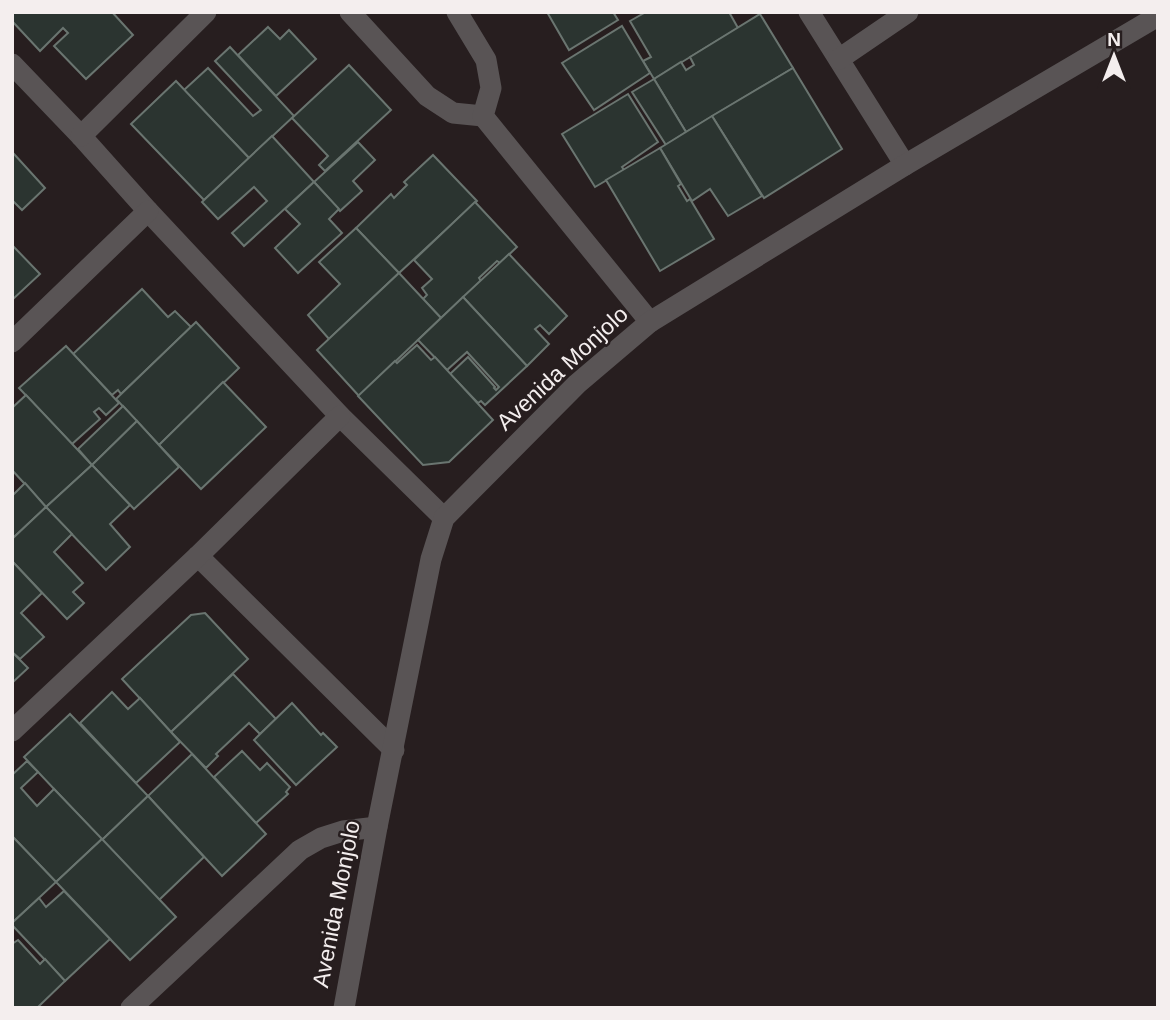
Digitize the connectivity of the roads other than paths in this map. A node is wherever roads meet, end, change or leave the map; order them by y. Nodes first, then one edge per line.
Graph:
1 (206, 12) edge
2 (350, 12) edge
3 (457, 12) edge
4 (809, 12) edge
5 (908, 12) edge
6 (1158, 16) edge
7 (839, 59) junction
8 (12, 64) edge
9 (483, 116) junction
10 (81, 136) junction
11 (905, 165) junction
12 (148, 211) junction
13 (650, 322) junction
14 (12, 342) edge
15 (340, 416) junction
16 (444, 518) junction
17 (198, 556) junction
18 (12, 731) edge
19 (394, 750) junction
20 (377, 827) junction
21 (131, 1008) edge
22 (344, 1008) edge

1 - 10 street
2 - 9 street
3 - 9 street
4 - 7 street
5 - 7 street
6 - 11 street, Avenida Monjolo
7 - 11 street
8 - 10 street
9 - 13 street
10 - 12 street
11 - 13 street, Avenida Monjolo
12 - 14 street
12 - 15 street
13 - 16 street, Avenida Monjolo
15 - 16 street
15 - 17 street
16 - 19 street, Avenida Monjolo
17 - 18 street
17 - 19 street
19 - 20 street, Avenida Monjolo
20 - 21 street
20 - 22 street, Avenida Monjolo

